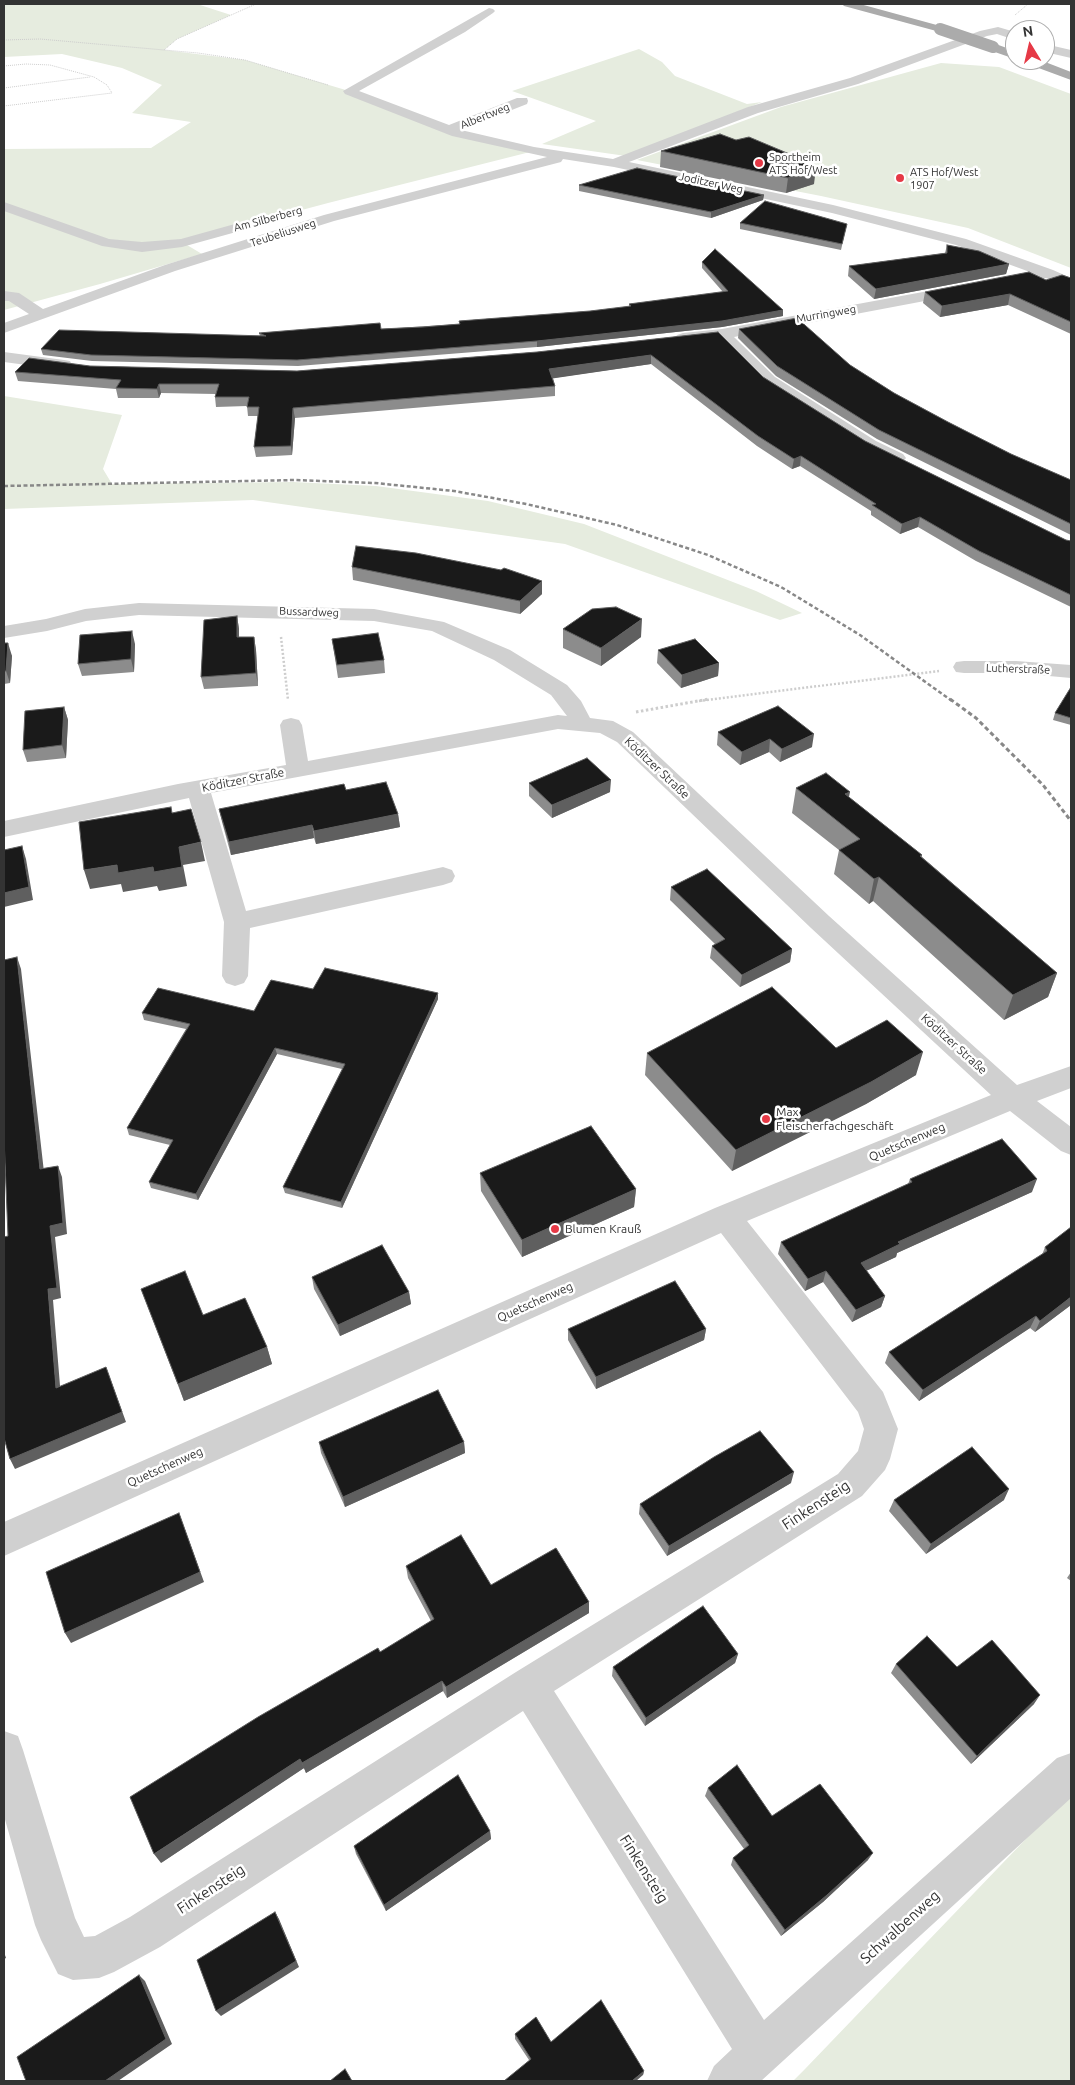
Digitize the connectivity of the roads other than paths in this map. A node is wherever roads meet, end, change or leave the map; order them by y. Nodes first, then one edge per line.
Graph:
1 (848, 4) edge
2 (489, 11) dead end
3 (1005, 32) edge
4 (1055, 50) edge
5 (1005, 51) edge
6 (1071, 54) edge
7 (1055, 70) edge
8 (1071, 76) edge
9 (522, 102) dead end
10 (449, 130) junction
11 (534, 151) junction
12 (567, 156) junction
13 (614, 163) junction
14 (393, 187) dead end
15 (4, 206) edge
16 (273, 218) dead end
17 (1048, 273) junction
18 (1071, 284) edge
19 (4, 296) edge
20 (40, 314) junction
21 (4, 328) edge
22 (722, 334) junction
23 (664, 340) edge
24 (4, 357) edge
25 (83, 367) edge
26 (913, 466) edge
27 (4, 632) edge
28 (964, 667) road end
29 (1071, 672) edge
30 (582, 723) junction
31 (291, 725) road end
32 (298, 770) junction
33 (198, 788) junction
34 (4, 829) edge
35 (443, 876) dead end
36 (237, 922) junction
37 (235, 976) dead end
38 (1071, 1077) edge
39 (1013, 1098) junction
40 (1071, 1143) edge
41 (726, 1217) junction
42 (4, 1539) edge
43 (529, 1685) junction
44 (4, 1750) edge
45 (1071, 1772) edge
46 (760, 2053) junction
47 (729, 2081) edge

1 - 5 main road, bridge
2 - 10 street, Joditzer Weg
3 - 13 street
4 - 6 street
7 - 8 main road
9 - 10 street, Albertweg
10 - 11 street, Joditzer Weg
11 - 12 street, Joditzer Weg
11 - 14 street
12 - 13 street, Joditzer Weg
12 - 20 street, Teubeliusweg
13 - 17 street, Joditzer Weg
15 - 16 street, Am Silberberg
17 - 18 street, Joditzer Weg
17 - 22 street, Murringweg
19 - 20 street
20 - 21 street, Teubeliusweg
22 - 23 street, Murringweg
22 - 26 street
24 - 25 street
27 - 30 street, Bussardweg
28 - 29 street, Lutherstraße
30 - 32 street, Köditzer Straße
30 - 39 street, Köditzer Straße
31 - 32 street
32 - 33 street, Köditzer Straße
33 - 34 street, Köditzer Straße
33 - 36 street
35 - 36 street
36 - 37 street
38 - 39 street, Quetschenweg
39 - 40 street, Köditzer Straße
39 - 41 street, Quetschenweg
41 - 42 street, Quetschenweg
41 - 43 street, Finkensteig
43 - 44 street, Finkensteig
43 - 46 street, Finkensteig
45 - 46 street, Schwalbenweg
46 - 47 street, Schwalbenweg

